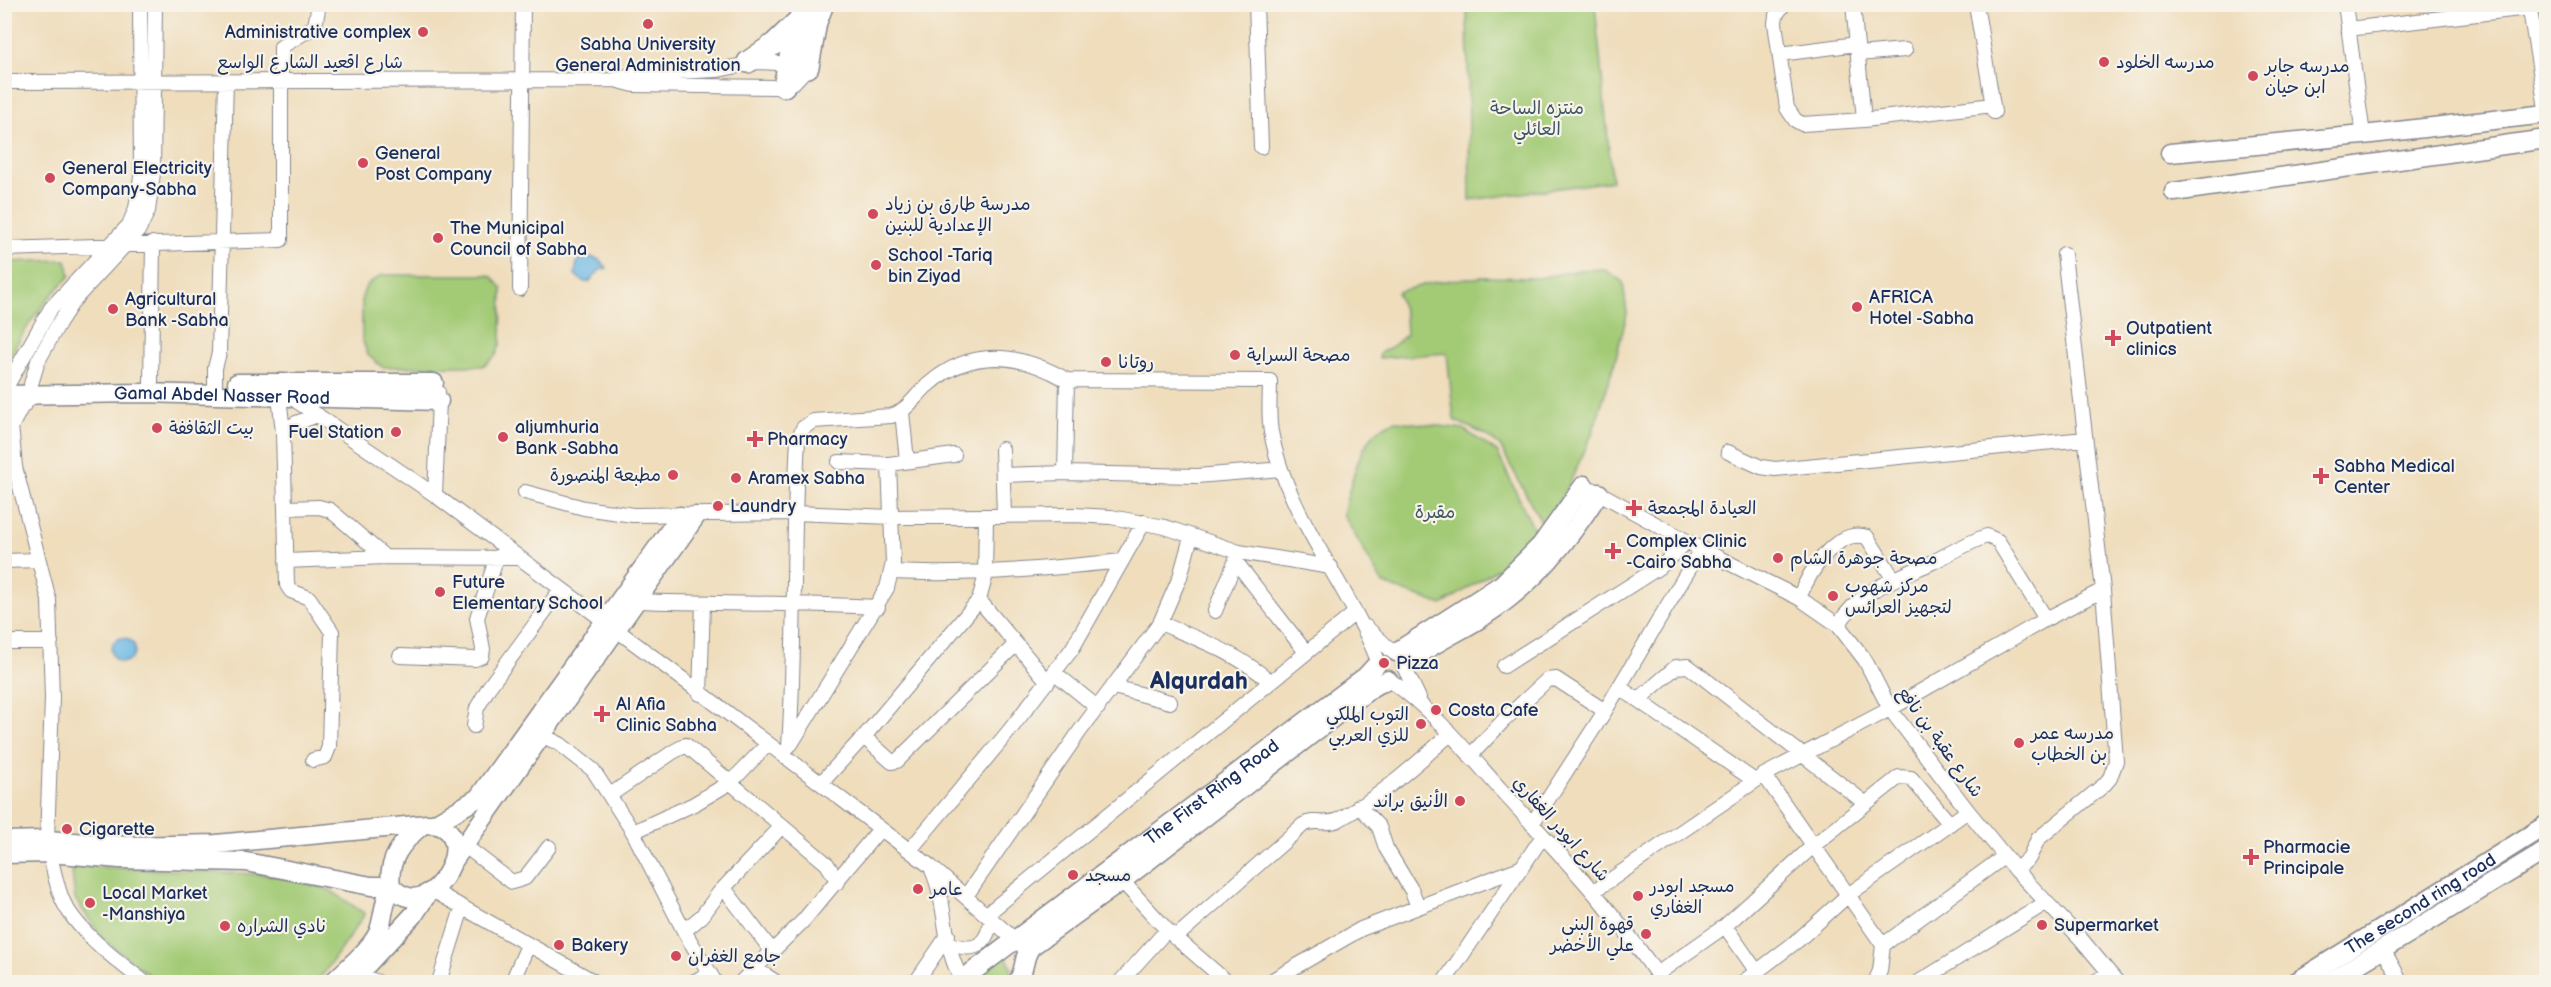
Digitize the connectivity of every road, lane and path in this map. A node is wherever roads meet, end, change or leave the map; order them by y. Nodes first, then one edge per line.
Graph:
1 (140, 4) edge
2 (155, 4) edge
3 (319, 4) edge
4 (523, 4) edge
5 (824, 4) edge
6 (1256, 4) edge
7 (1784, 4) edge
8 (1853, 4) edge
9 (1976, 4) edge
10 (2345, 4) edge
11 (2529, 6) edge
12 (801, 12) edge
13 (2348, 30) junction
14 (1857, 49) junction
15 (1905, 50) dead end
16 (1780, 54) junction
17 (748, 62) junction
18 (796, 74) junction
19 (281, 79) junction
20 (140, 80) junction
21 (155, 80) junction
22 (226, 80) junction
23 (522, 80) junction
24 (615, 80) junction
25 (4, 82) edge
26 (2547, 108) edge
27 (2547, 114) edge
28 (2522, 117) junction
29 (1864, 120) junction
30 (2362, 135) junction
31 (2547, 139) edge
32 (2524, 142) junction
33 (1261, 147) dead end
34 (2170, 153) dead end
35 (2174, 192) dead end
36 (220, 240) junction
37 (153, 243) junction
38 (110, 245) junction
39 (125, 246) junction
40 (4, 249) edge
41 (2064, 254) dead end
42 (520, 289) dead end
43 (1067, 380) junction
44 (434, 383) joint
45 (151, 384) junction
46 (6, 389) edge
47 (32, 389) junction
48 (219, 389) junction
49 (285, 392) junction
50 (439, 401) junction
51 (902, 412) junction
52 (318, 415) junction
53 (12, 425) junction
54 (283, 432) junction
55 (2085, 439) junction
56 (1002, 449) dead end
57 (1728, 452) dead end
58 (954, 455) dead end
59 (907, 461) junction
60 (838, 462) dead end
61 (889, 464) junction
62 (1281, 470) junction
63 (1065, 473) junction
64 (1004, 475) junction
65 (1592, 489) joint
66 (525, 492) dead end
67 (435, 495) junction
68 (285, 508) junction
69 (794, 513) junction
70 (688, 516) junction
71 (1004, 516) junction
72 (892, 517) junction
73 (986, 518) junction
74 (1144, 522) junction
75 (1191, 537) junction
76 (1687, 541) junction
77 (1701, 549) junction
78 (385, 557) junction
79 (1238, 557) junction
80 (497, 558) junction
81 (518, 558) junction
82 (38, 560) junction
83 (4, 561) edge
84 (286, 561) junction
85 (1122, 561) junction
86 (1331, 567) junction
87 (892, 572) junction
88 (985, 573) junction
89 (1893, 578) junction
90 (561, 589) junction
91 (2103, 590) junction
92 (1799, 598) junction
93 (979, 600) junction
94 (637, 601) junction
95 (703, 603) junction
96 (795, 603) junction
97 (878, 607) junction
98 (1215, 611) dead end
99 (1357, 616) junction
100 (2046, 619) junction
101 (1160, 623) junction
102 (1838, 625) junction
103 (611, 626) junction
104 (4, 642) edge
105 (51, 642) junction
106 (1016, 644) junction
107 (1305, 651) junction
108 (400, 656) dead end
109 (1392, 661) junction
110 (1504, 666) dead end
111 (1052, 678) junction
112 (1389, 680) junction
113 (1270, 681) junction
114 (1114, 687) junction
115 (1619, 687) junction
116 (700, 694) junction
117 (1638, 700) junction
118 (1170, 702) dead end
119 (1098, 708) junction
120 (1425, 708) junction
121 (1890, 709) junction
122 (1605, 711) junction
123 (474, 726) dead end
124 (534, 732) junction
125 (1449, 735) junction
126 (864, 737) junction
127 (768, 744) junction
128 (787, 751) junction
129 (1470, 756) junction
130 (1803, 756) junction
131 (313, 760) dead end
132 (1759, 778) junction
133 (731, 782) junction
134 (821, 783) junction
135 (610, 795) junction
136 (1865, 803) junction
137 (1359, 806) junction
138 (1968, 811) junction
139 (1532, 824) junction
140 (1950, 824) junction
141 (428, 825) junction
142 (2547, 825) edge
143 (782, 826) junction
144 (880, 829) junction
145 (633, 832) junction
146 (1543, 836) junction
147 (4, 841) edge
148 (1813, 846) junction
149 (48, 847) junction
150 (549, 847) dead end
151 (910, 850) junction
152 (2547, 850) edge
153 (459, 853) junction
154 (4, 854) edge
155 (2005, 856) junction
156 (930, 866) junction
157 (1521, 868) junction
158 (2016, 870) junction
159 (1122, 881) junction
160 (838, 882) junction
161 (391, 887) junction
162 (724, 888) junction
163 (430, 891) junction
164 (1594, 891) junction
165 (1848, 895) junction
166 (966, 896) junction
167 (2047, 902) junction
168 (1418, 907) junction
169 (462, 908) junction
170 (990, 916) junction
171 (1725, 926) junction
172 (684, 931) junction
173 (1171, 934) junction
174 (949, 939) junction
175 (528, 945) junction
176 (1883, 945) junction
177 (1022, 946) junction
178 (2383, 949) junction
179 (772, 951) junction
180 (756, 969) junction
181 (1757, 972) junction
182 (712, 978) edge
183 (1660, 978) edge
184 (2113, 978) edge
185 (354, 979) edge
186 (1441, 981) edge
187 (144, 982) edge
188 (333, 982) edge
189 (378, 982) edge
190 (439, 982) edge
191 (512, 982) edge
192 (595, 982) edge
193 (693, 982) edge
194 (741, 982) edge
195 (776, 982) edge
196 (916, 982) edge
197 (962, 982) edge
198 (1017, 982) edge
199 (1120, 982) edge
200 (1227, 982) edge
201 (1269, 982) edge
202 (1743, 982) edge
203 (1875, 982) edge
204 (1919, 982) edge
205 (2095, 982) edge
206 (2296, 982) edge
207 (2330, 982) edge
208 (2401, 982) edge

1 - 20 street
2 - 21 street
3 - 19 street
4 - 23 street
5 - 18 highway
6 - 33 street
7 - 16 street
8 - 14 street
9 - 29 street
10 - 13 street
11 - 13 street
11 - 26 street
12 - 17 highway
12 - 18 highway
13 - 30 street
14 - 15 street
14 - 16 street
14 - 29 street
16 - 29 street
17 - 18 street, شارع اقعيد الشارع الواسع
17 - 24 street, شارع اقعيد الشارع الواسع
18 - 24 street, شارع اقعيد الشارع الواسع
19 - 22 street, شارع اقعيد الشارع الواسع
19 - 23 street, شارع اقعيد الشارع الواسع
19 - 36 street
20 - 21 street, شارع اقعيد الشارع الواسع
20 - 25 street, شارع اقعيد الشارع الواسع
20 - 38 street
21 - 22 street, شارع اقعيد الشارع الواسع
21 - 39 street
22 - 36 street
23 - 24 street, شارع اقعيد الشارع الواسع
23 - 42 street
27 - 28 main road
28 - 30 main road
28 - 32 main road
30 - 34 main road
31 - 32 main road
32 - 35 main road
36 - 37 street
36 - 48 street
37 - 39 street
37 - 45 street
38 - 39 street
38 - 40 street
38 - 46 street
39 - 47 street
41 - 55 street
43 - 51 street
43 - 62 street, شارع ابودر الغفاري
43 - 63 street
44 - 49 main road
44 - 50 street
45 - 47 main road
45 - 48 main road
46 - 47 main road, Gamal Abdel Nasser Road
46 - 53 street
47 - 48 main road, Gamal Abdel Nasser Road
47 - 53 street
48 - 49 main road, Gamal Abdel Nasser Road
49 - 50 main road, Gamal Abdel Nasser Road
49 - 52 street
49 - 54 street
50 - 67 street
51 - 59 street
51 - 69 street
52 - 54 street
52 - 67 street
53 - 82 street
54 - 68 street
55 - 57 street
55 - 91 street
56 - 64 street
58 - 59 street
59 - 61 street
60 - 61 street
61 - 72 street
62 - 63 street
62 - 86 street, شارع ابودر الغفاري
63 - 64 street
64 - 71 street
65 - 76 street, شارع عقبة بن نافع
65 - 109 main road, The First Ring Road
66 - 70 street
67 - 81 street
68 - 78 street
68 - 84 street
69 - 70 street
69 - 72 street
69 - 96 street
70 - 94 main road
70 - 103 main road
71 - 73 street
71 - 74 street
72 - 73 street
72 - 87 street
73 - 88 street
74 - 75 street
74 - 85 street
75 - 79 street
75 - 101 street
76 - 77 street, شارع عقبة بن نافع
76 - 110 street
77 - 92 street, شارع عقبة بن نافع
77 - 115 street
78 - 80 street
78 - 84 street
79 - 86 street
79 - 98 street
79 - 107 street
80 - 81 street
80 - 108 street
81 - 90 street
82 - 83 street
82 - 105 street
84 - 131 street
85 - 88 street
85 - 111 street
86 - 99 street, شارع ابودر الغفاري
87 - 88 street
87 - 97 street
88 - 93 street
89 - 92 street
89 - 100 street
89 - 102 street
90 - 103 street
90 - 123 street
91 - 100 street
91 - 158 street
92 - 102 street, شارع عقبة بن نافع
93 - 106 street
93 - 126 street
94 - 95 street
94 - 103 main road
95 - 96 street
95 - 116 street
96 - 97 street
96 - 128 street
97 - 128 street
99 - 107 street
99 - 109 street, شارع ابودر الغفاري
100 - 121 street
101 - 113 street
101 - 114 street
102 - 121 street, شارع عقبة بن نافع
103 - 116 street
103 - 124 main road
104 - 105 street
105 - 149 street
106 - 111 street
106 - 126 street
107 - 113 street
109 - 112 main road
109 - 120 street, شارع ابودر الغفاري
109 - 177 main road, The First Ring Road
111 - 119 street
111 - 151 street
112 - 120 street, شارع ابودر الغفاري
112 - 159 main road, The First Ring Road
113 - 170 street
114 - 118 street
114 - 119 street
115 - 117 street
115 - 122 street
116 - 127 street
117 - 130 street
117 - 132 street
119 - 166 street
120 - 125 street, شارع ابودر الغفاري
121 - 130 street
121 - 138 street, شارع عقبة بن نافع
122 - 129 street
122 - 139 street
124 - 135 street
124 - 141 main road
124 - 153 main road
125 - 129 street, شارع ابودر الغفاري
125 - 137 street
126 - 134 street
127 - 128 street
127 - 133 street
128 - 134 street
129 - 139 street, شارع ابودر الغفاري
130 - 132 street
130 - 136 street
132 - 148 street
132 - 164 street
133 - 135 street
133 - 143 street
133 - 145 street
134 - 144 street
135 - 145 street
136 - 140 street
136 - 148 street
137 - 168 street
137 - 173 street
138 - 140 street
138 - 155 street, شارع عقبة بن نافع
139 - 146 street, شارع ابودر الغفاري
140 - 165 street
141 - 149 main road
141 - 153 main road
141 - 161 main road
142 - 206 main road, The second ring road
143 - 160 street
143 - 162 street
144 - 151 street
144 - 160 street
145 - 172 street
146 - 157 street
146 - 164 street, شارع ابودر الغفاري
147 - 149 main road
148 - 165 street
148 - 171 street
149 - 154 main road
149 - 161 main road
149 - 187 street
150 - 153 street
151 - 156 street
152 - 178 main road, The second ring road
153 - 163 main road
155 - 158 street, شارع عقبة بن نافع
155 - 176 street
156 - 166 street
156 - 174 street
157 - 168 street
157 - 186 street
158 - 167 street, شارع عقبة بن نافع
159 - 173 street
159 - 177 main road, The First Ring Road
160 - 179 street
161 - 163 main road
161 - 188 main road
162 - 172 street
162 - 179 street
163 - 169 street
163 - 185 main road
164 - 183 street, شارع ابودر الغفاري
165 - 176 street
165 - 181 street
166 - 170 street
167 - 184 street, شارع عقبة بن نافع
167 - 204 street
168 - 201 street
169 - 175 street
169 - 190 street
170 - 174 street
170 - 177 street
171 - 181 street
171 - 183 street
172 - 182 street
173 - 199 street
173 - 200 street
174 - 196 street
174 - 197 street
175 - 191 street
175 - 192 street
176 - 203 street
177 - 197 main road, The First Ring Road
177 - 198 main road
178 - 207 main road, The second ring road
178 - 208 street
179 - 180 street
180 - 194 street
180 - 195 street
181 - 202 street
182 - 193 street
184 - 205 street
185 - 189 street

